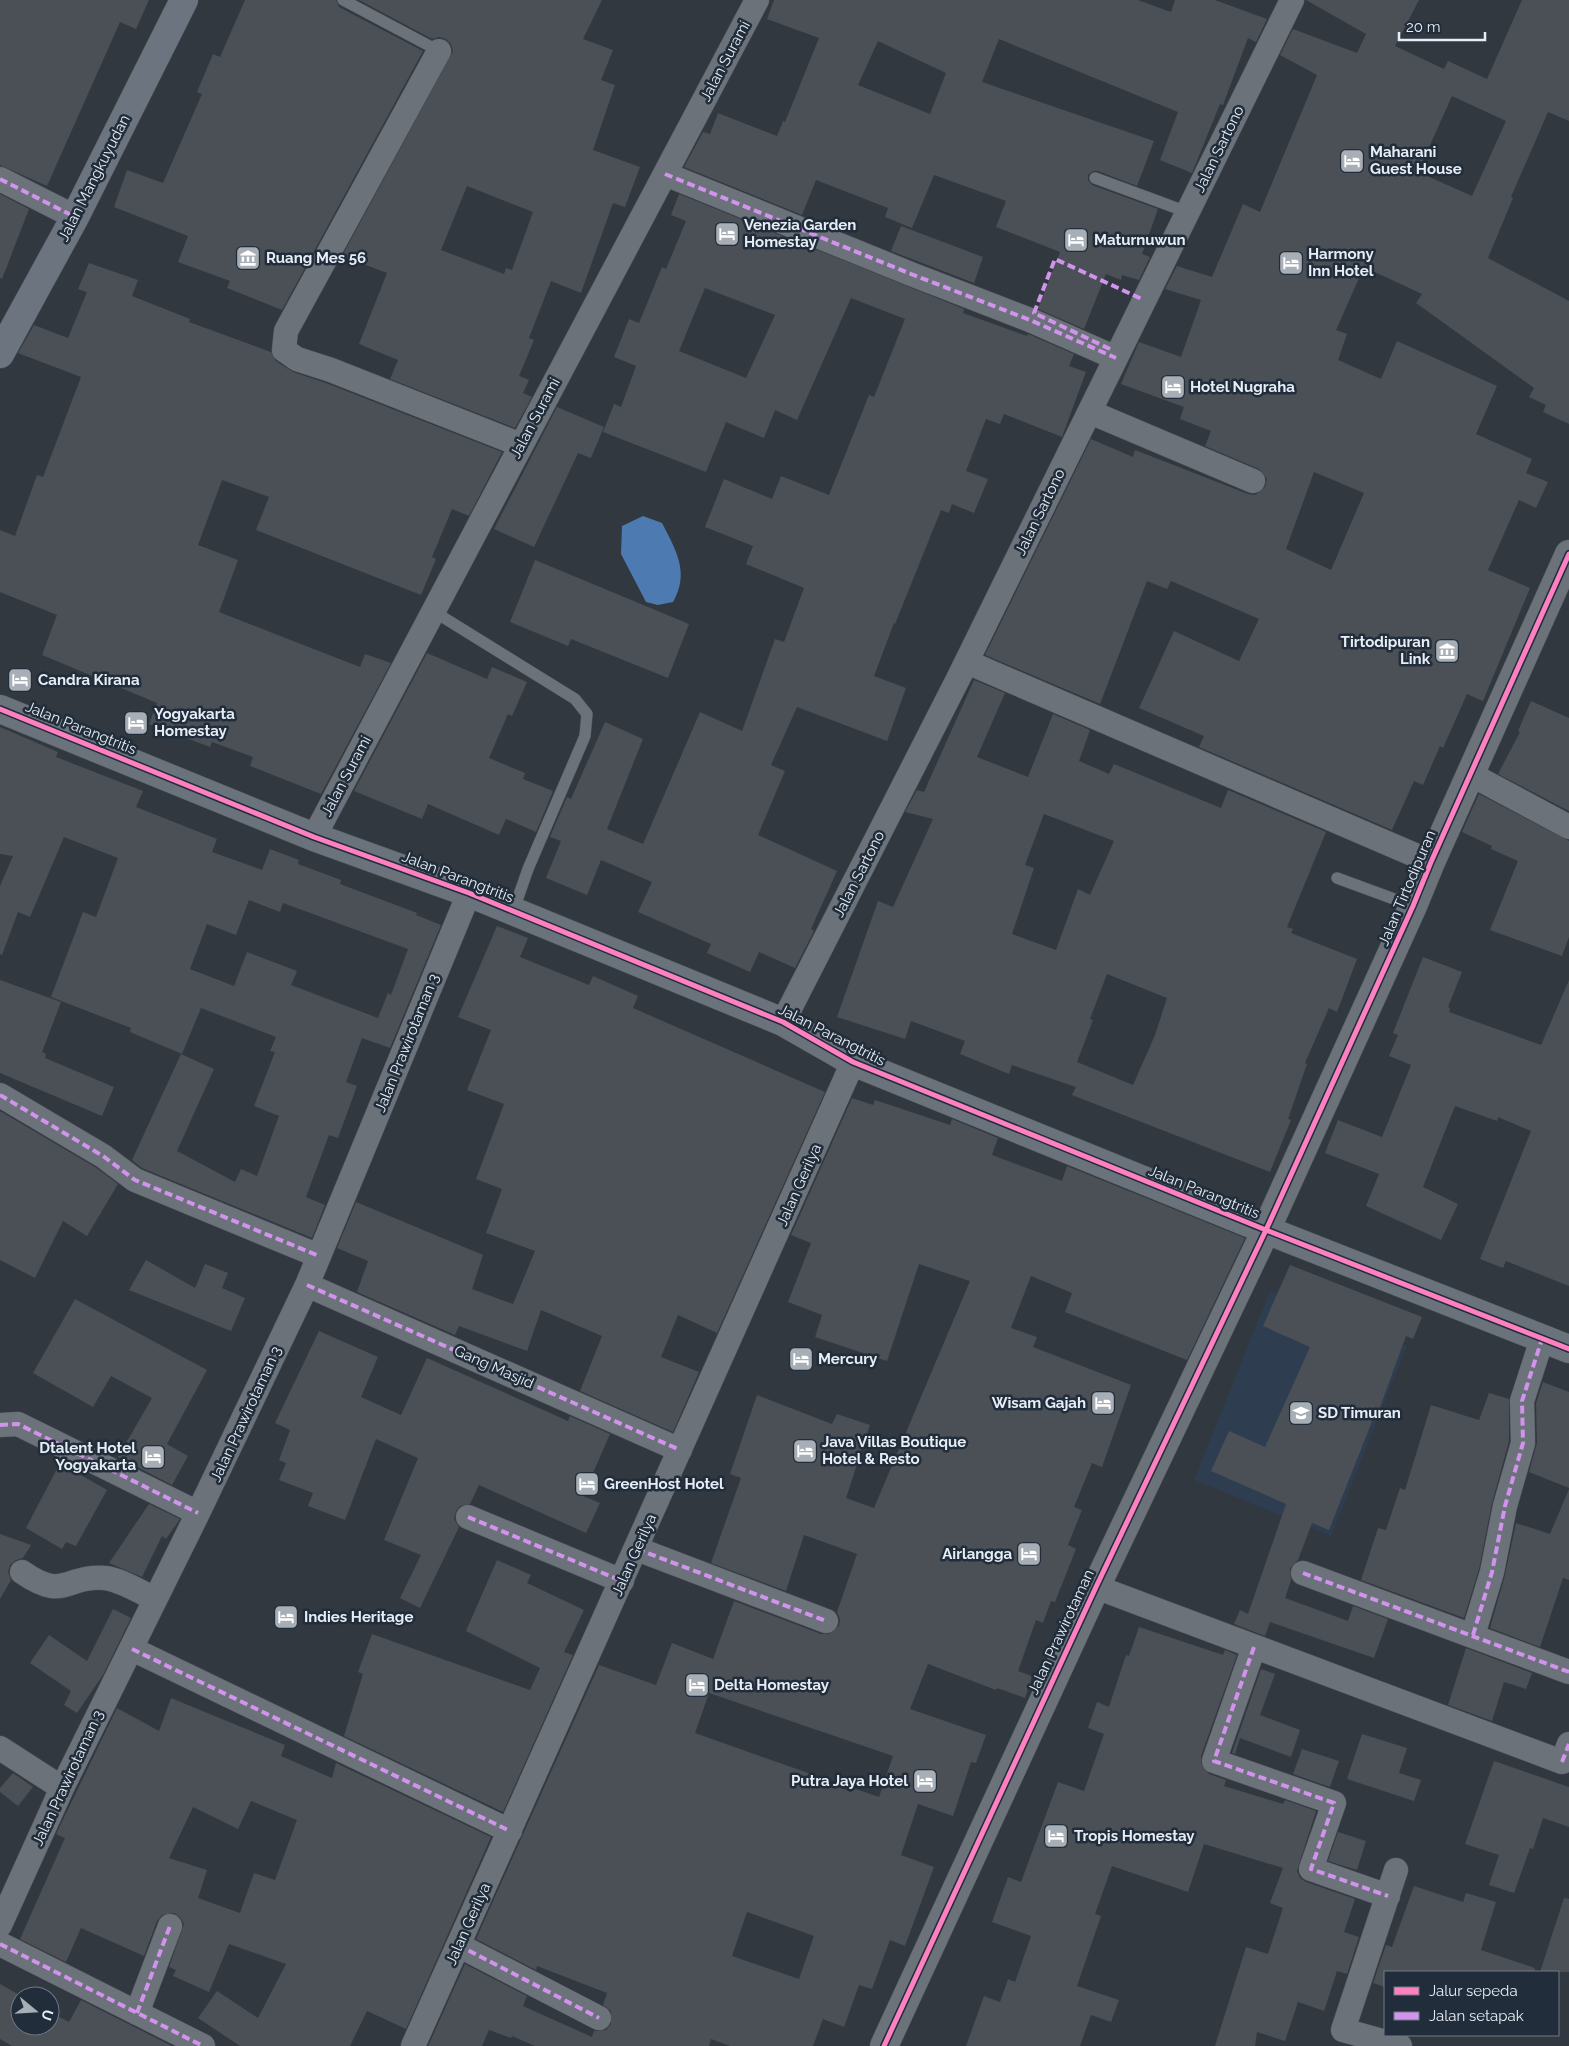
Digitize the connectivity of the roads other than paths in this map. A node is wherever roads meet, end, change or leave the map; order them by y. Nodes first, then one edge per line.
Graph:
1 (184, 0) edge
2 (343, 0) edge
3 (757, 0) edge
4 (1292, 0) edge
5 (439, 51) joint
6 (665, 174) junction
7 (1095, 178) dead end
8 (0, 179) edge
9 (1187, 212) junction
10 (76, 216) junction
11 (0, 354) edge
12 (1116, 358) junction
13 (1090, 412) junction
14 (521, 445) junction
15 (1253, 481) dead end
16 (1569, 554) edge
17 (433, 611) junction
18 (967, 662) junction
19 (0, 708) edge
20 (1470, 774) junction
21 (1569, 827) edge
22 (314, 837) junction
23 (1431, 862) junction
24 (1336, 878) dead end
25 (470, 893) junction
26 (1413, 906) junction
27 (513, 912) junction
28 (783, 1022) junction
29 (853, 1062) junction
30 (0, 1095) edge
31 (1266, 1230) junction
32 (319, 1256) junction
33 (307, 1285) junction
34 (1542, 1339) junction
35 (1569, 1349) edge
36 (0, 1425) edge
37 (680, 1450) junction
38 (198, 1513) junction
39 (468, 1517) dead end
40 (637, 1549) junction
41 (22, 1572) dead end
42 (1304, 1573) dead end
43 (622, 1581) junction
44 (1096, 1587) junction
45 (155, 1599) junction
46 (826, 1621) dead end
47 (1473, 1635) junction
48 (1254, 1647) junction
49 (132, 1649) junction
50 (1569, 1672) edge
51 (1569, 1744) edge
52 (0, 1748) edge
53 (62, 1788) junction
54 (510, 1831) junction
55 (1396, 1870) dead end
56 (1388, 1896) junction
57 (0, 1925) edge
58 (170, 1926) dead end
59 (0, 1944) edge
60 (458, 1945) junction
61 (137, 2013) junction
62 (599, 2018) dead end
63 (203, 2046) edge
64 (414, 2046) edge
65 (884, 2046) edge
66 (1400, 2046) edge

1 - 10 main road, Jalan Mangkuyudan
2 - 5 lane
3 - 6 street, Jalan Surami
4 - 9 street, Jalan Sartono
5 - 14 street
6 - 12 street
6 - 14 street, Jalan Surami
7 - 9 lane
8 - 10 street
9 - 12 street, Jalan Sartono
10 - 11 main road, Jalan Mangkuyudan
12 - 13 street, Jalan Sartono
13 - 15 street
13 - 18 street, Jalan Sartono
14 - 17 street, Jalan Surami
16 - 20 street, Jalan Tirtodipuran
17 - 22 street, Jalan Surami
17 - 27 lane
18 - 23 street
18 - 28 street, Jalan Sartono
19 - 22 main road, Jalan Parangtritis
20 - 21 street
20 - 23 street, Jalan Tirtodipuran
22 - 25 main road, Jalan Parangtritis
23 - 26 street, Jalan Tirtodipuran
24 - 26 lane
25 - 27 main road, Jalan Parangtritis
25 - 32 street, Jalan Prawirotaman 3
26 - 31 street, Jalan Tirtodipuran
27 - 28 main road, Jalan Parangtritis
28 - 29 main road, Jalan Parangtritis
29 - 31 main road, Jalan Parangtritis
29 - 37 street, Jalan Gerilya
30 - 32 street
31 - 34 main road, Jalan Parangtritis
31 - 44 street, Jalan Prawirotaman
32 - 33 street, Jalan Prawirotaman 3
33 - 37 street, Gang Masjid
33 - 38 street, Jalan Prawirotaman 3
34 - 35 main road, Jalan Parangtritis
34 - 47 street
36 - 38 street
37 - 40 street, Jalan Gerilya
38 - 45 street, Jalan Prawirotaman 3
39 - 43 street
40 - 43 street, Jalan Gerilya
40 - 46 street
41 - 45 street
42 - 47 street
43 - 54 street, Jalan Gerilya
44 - 48 street
44 - 65 street, Jalan Prawirotaman
45 - 49 street, Jalan Prawirotaman 3
47 - 50 street
48 - 51 street
48 - 56 street
49 - 53 street, Jalan Prawirotaman 3
49 - 54 street
52 - 53 street
53 - 57 street, Jalan Prawirotaman 3
54 - 60 street, Jalan Gerilya
55 - 56 street
56 - 66 street
58 - 61 street
59 - 61 street
60 - 62 street
60 - 64 street, Jalan Gerilya
61 - 63 street

